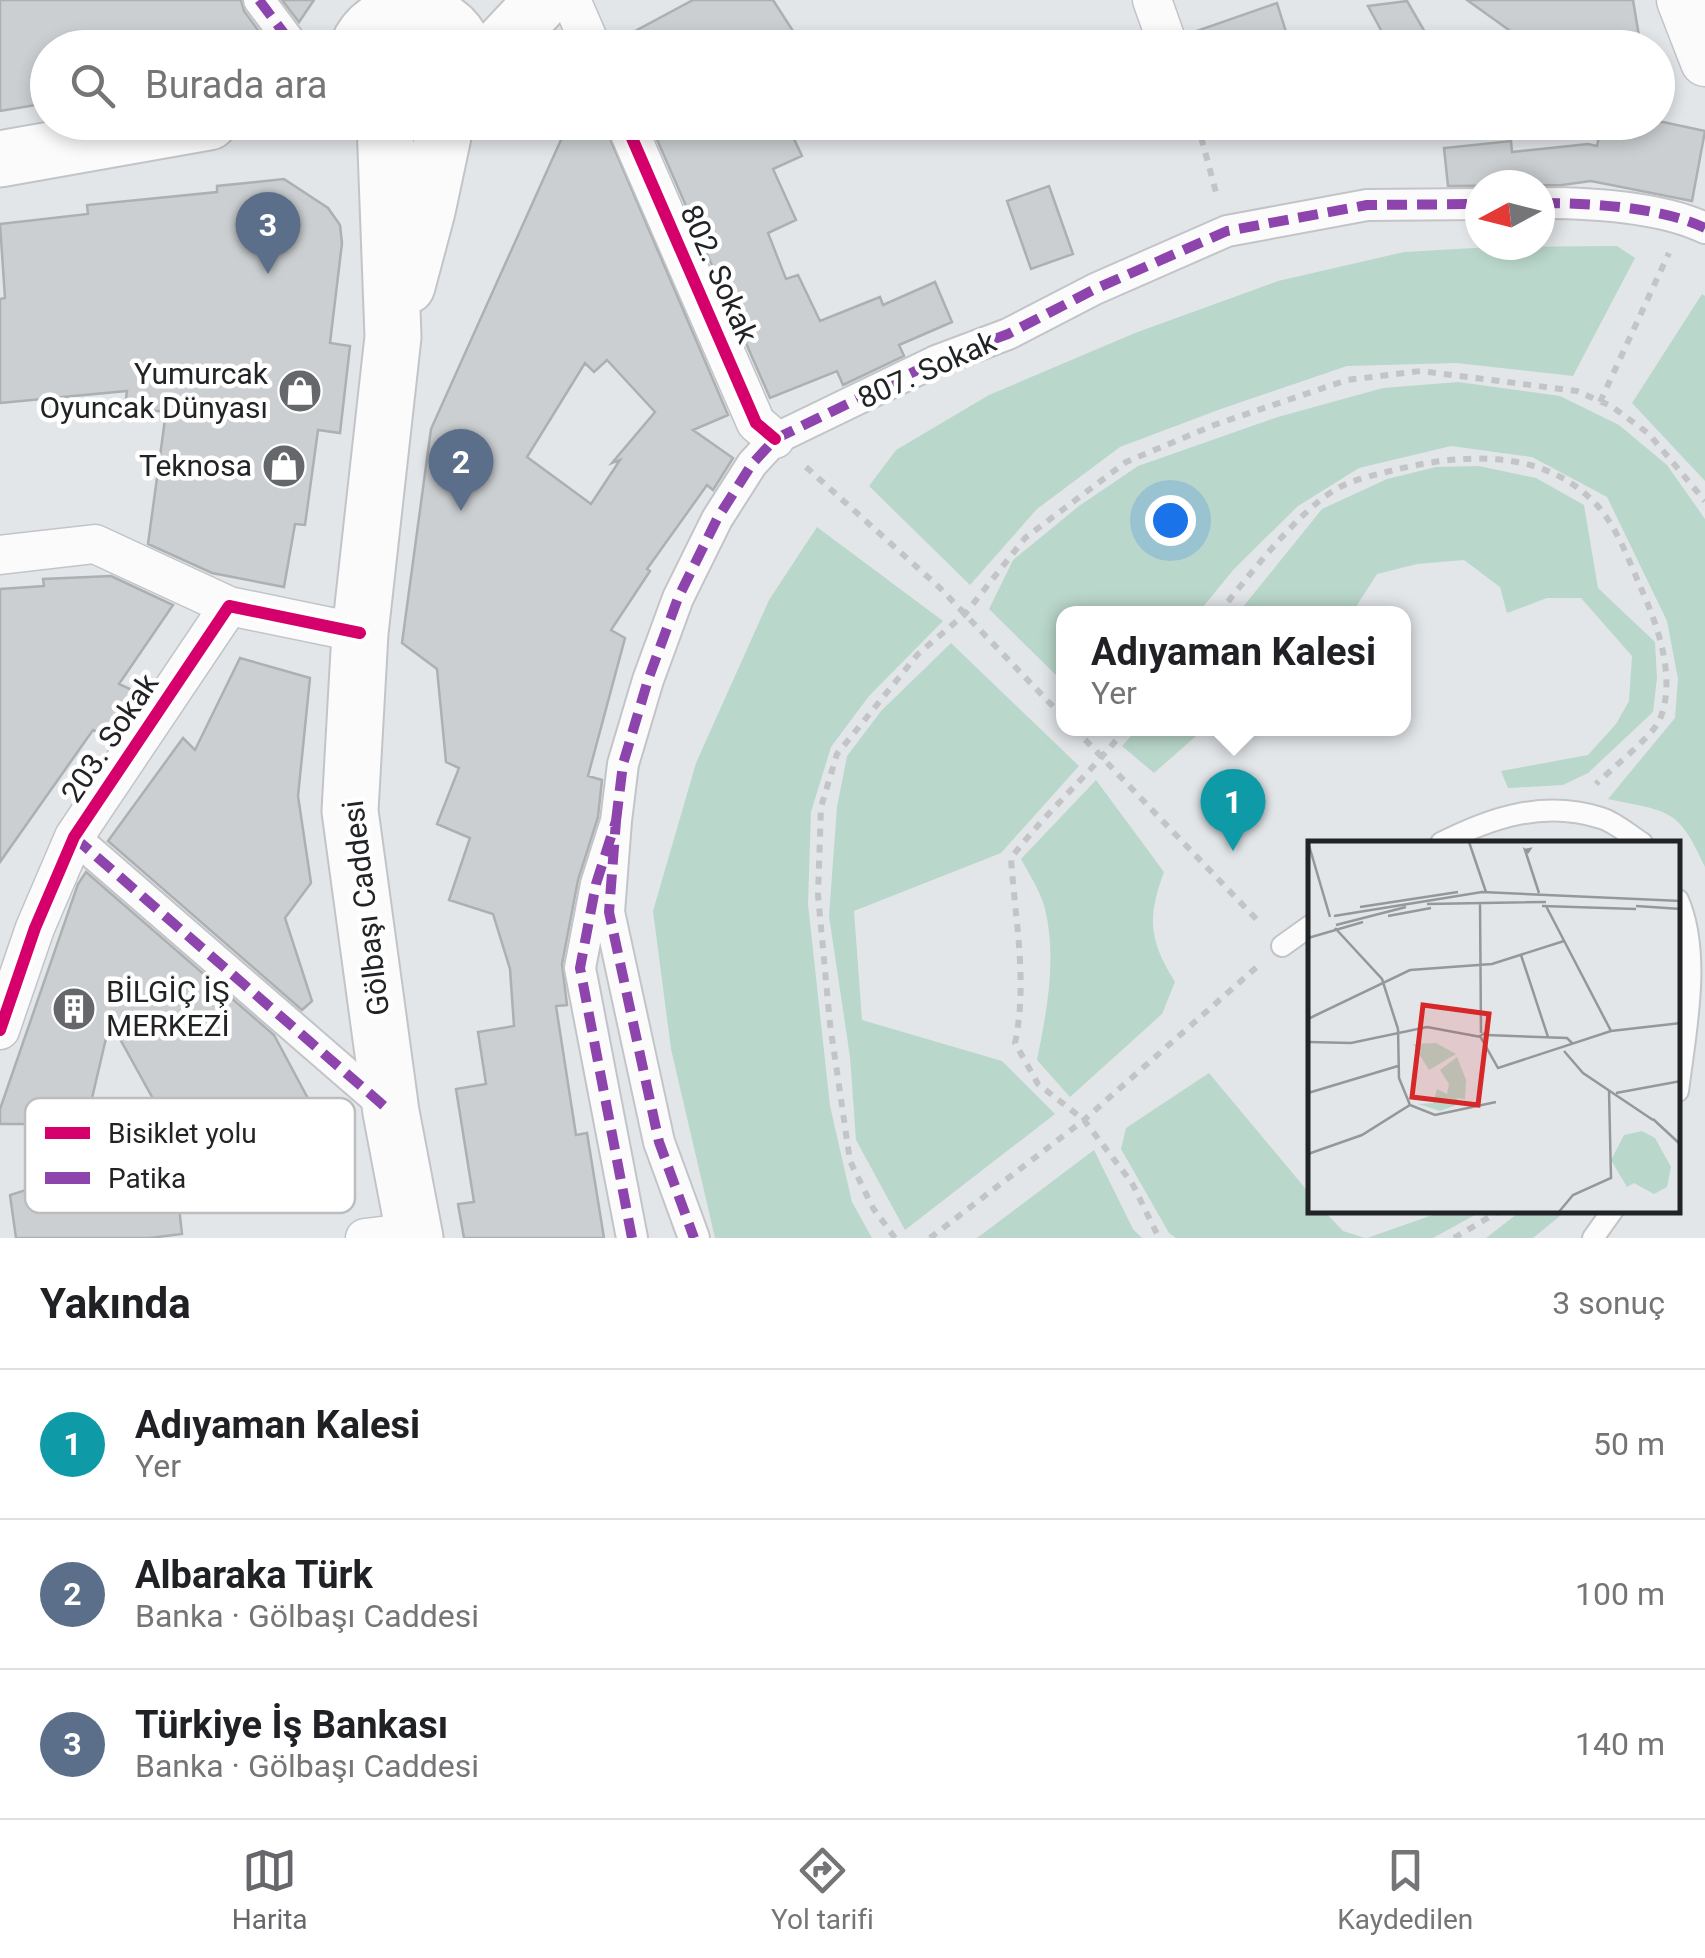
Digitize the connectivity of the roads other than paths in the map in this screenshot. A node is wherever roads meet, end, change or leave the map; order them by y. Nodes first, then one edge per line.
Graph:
1 (259, 0) edge
2 (543, 0) edge
3 (572, 0) edge
4 (1152, 0) edge
5 (1681, 0) edge
6 (433, 13) edge
7 (282, 30) edge
8 (367, 30) edge
9 (515, 30) edge
10 (584, 30) edge
11 (1163, 30) edge
12 (1705, 62) edge
13 (105, 140) edge
14 (386, 140) edge
15 (442, 140) edge
16 (633, 140) edge
17 (0, 159) edge
18 (1465, 204) edge
19 (1555, 204) edge
20 (1695, 223) edge
21 (392, 337) junction
22 (775, 439) junction
23 (0, 555) edge
24 (229, 606) junction
25 (360, 633) junction
26 (616, 822) junction
27 (74, 836) junction
28 (1445, 841) edge
29 (1639, 841) edge
30 (1680, 905) edge
31 (1308, 927) edge
32 (17, 932) edge
33 (1282, 946) road end
34 (0, 1030) edge
35 (1680, 1074) edge
36 (391, 1112) junction
37 (1611, 1213) edge
38 (398, 1236) edge
39 (632, 1238) edge
40 (694, 1238) edge
41 (1593, 1238) edge

1 - 7 street
2 - 9 main road
3 - 10 street
4 - 11 street
5 - 12 street
6 - 8 main road
13 - 17 main road
14 - 21 main road, Gölbaşı Caddesi
15 - 21 main road, Gölbaşı Caddesi
16 - 22 street, 802. Sokak
18 - 22 street, 807. Sokak
19 - 20 street
21 - 25 main road, Gölbaşı Caddesi
22 - 26 street, 807. Sokak
23 - 24 street
24 - 25 street
24 - 27 street, 203. Sokak
25 - 36 main road, Gölbaşı Caddesi
26 - 39 street
26 - 40 street
27 - 32 street, 203. Sokak
27 - 36 street
28 - 29 lane
30 - 35 lane
31 - 33 lane
32 - 34 street, 203. Sokak
36 - 38 main road, Gölbaşı Caddesi
37 - 41 lane

